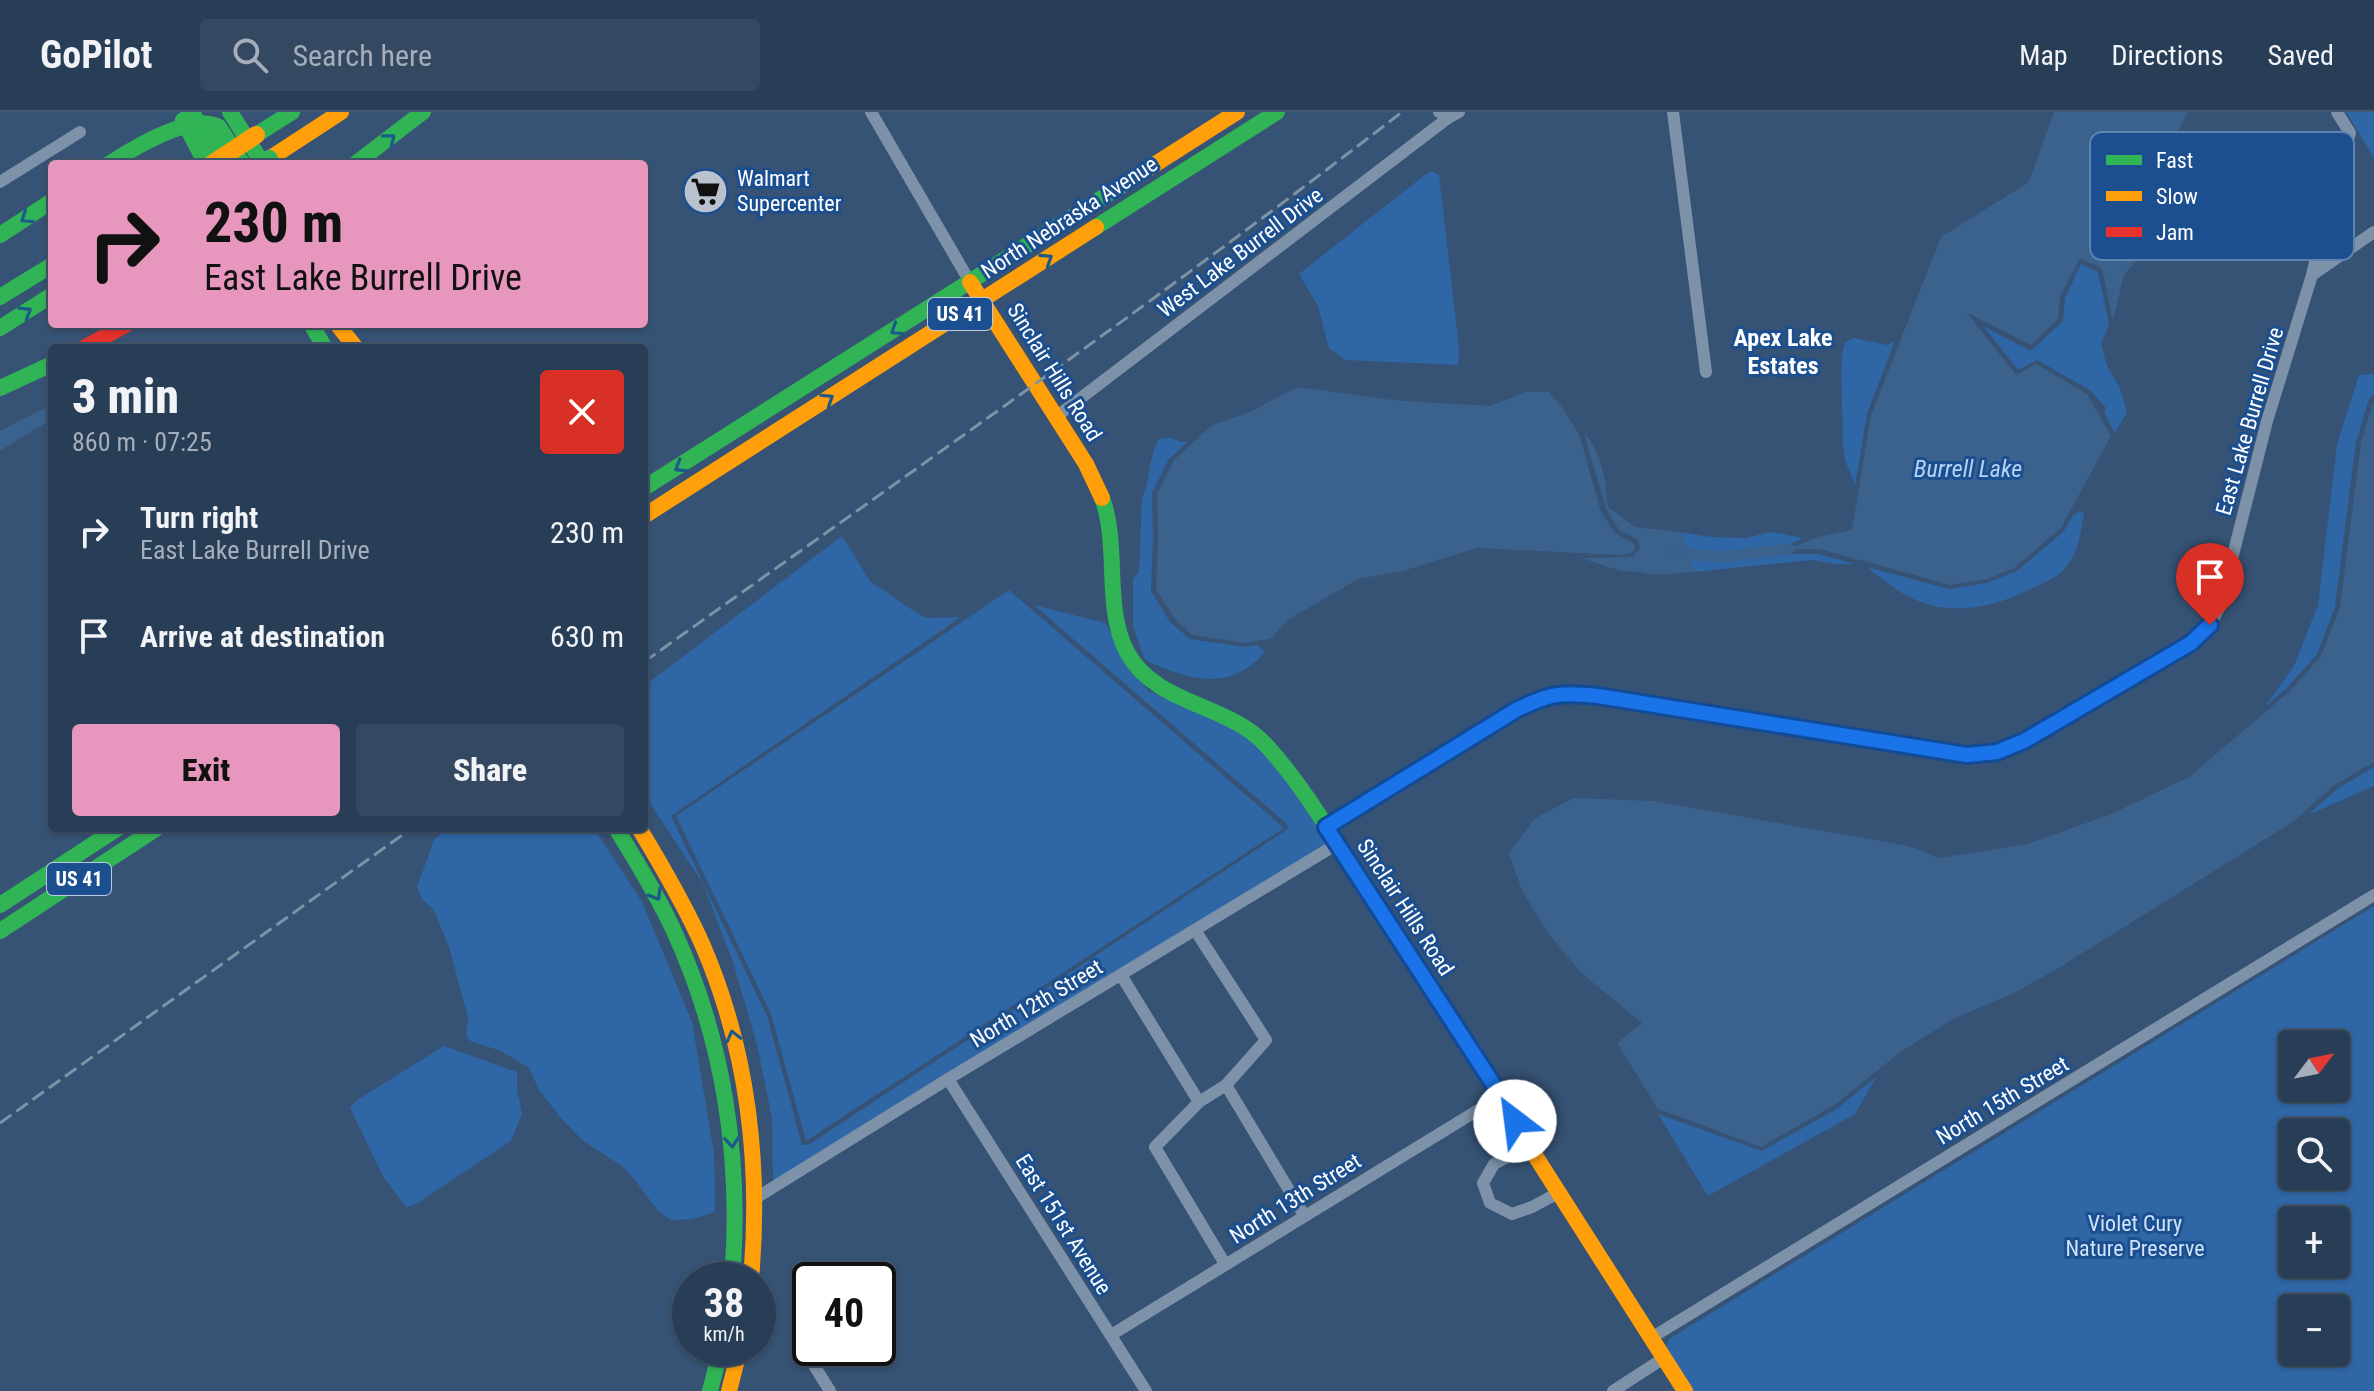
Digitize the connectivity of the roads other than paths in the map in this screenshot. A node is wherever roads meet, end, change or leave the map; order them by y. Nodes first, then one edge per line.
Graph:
1 (230, 112) edge
2 (292, 112) edge
3 (341, 112) edge
4 (423, 112) edge
5 (871, 112) edge
6 (1237, 112) edge
7 (1255, 112) edge
8 (1277, 112) edge
9 (1673, 112) edge
10 (2337, 112) edge
11 (1449, 114) edge
12 (158, 118) dead end
13 (189, 118) edge
14 (80, 132) dead end
15 (2349, 132) edge
16 (151, 136) junction
17 (115, 160) edge
18 (207, 160) edge
19 (215, 160) edge
20 (222, 160) edge
21 (240, 160) edge
22 (264, 160) edge
23 (268, 160) edge
24 (360, 160) edge
25 (1160, 161) junction
26 (1191, 166) junction
27 (0, 182) edge
28 (48, 204) edge
29 (2374, 232) edge
30 (0, 235) edge
31 (1079, 238) junction
32 (2354, 246) edge
33 (2316, 260) edge
34 (2334, 260) edge
35 (48, 267) edge
36 (2312, 275) junction
37 (970, 282) junction
38 (0, 297) edge
39 (48, 298) edge
40 (982, 300) junction
41 (0, 328) edge
42 (120, 328) edge
43 (340, 328) edge
44 (91, 344) edge
45 (354, 344) edge
46 (48, 366) edge
47 (1706, 372) dead end
48 (0, 388) edge
49 (793, 395) junction
50 (1056, 417) junction
51 (725, 464) junction
52 (648, 486) edge
53 (648, 513) edge
54 (1326, 827) junction
55 (112, 832) edge
56 (151, 832) edge
57 (618, 832) edge
58 (641, 832) edge
59 (1337, 844) junction
60 (2374, 895) edge
61 (0, 905) edge
62 (1195, 930) junction
63 (0, 931) edge
64 (1121, 975) junction
65 (948, 1079) junction
66 (1226, 1085) junction
67 (1501, 1096) junction
68 (1199, 1102) junction
69 (1529, 1146) junction
70 (1558, 1193) junction
71 (756, 1198) junction
72 (1304, 1215) junction
73 (733, 1262) edge
74 (752, 1262) edge
75 (1225, 1264) junction
76 (1111, 1335) junction
77 (1651, 1338) junction
78 (1664, 1358) junction
79 (716, 1366) edge
80 (735, 1366) edge
81 (814, 1366) edge
82 (710, 1391) edge
83 (729, 1391) edge
84 (830, 1391) edge
85 (1146, 1391) edge
86 (1613, 1391) edge
87 (1685, 1391) edge

1 - 22 main road
2 - 19 main road, bridge
3 - 23 main road
24 -> 4 main road
5 - 37 street, Sinclair Hills Road
6 - 25 main road, North Nebraska Avenue / US 41
7 - 26 main road
8 - 26 main road, North Nebraska Avenue / US 41
9 - 47 street
10 - 15 street, East Lake Burrell Drive
11 - 50 street, West Lake Burrell Drive
12 - 16 main road
13 - 16 main road
13 - 18 main road
13 - 20 main road
13 - 21 main road
14 - 27 street
16 - 17 main road
25 - 31 main road
25 - 37 main road, North Nebraska Avenue / US 41
26 - 31 main road, North Nebraska Avenue / US 41
28 -> 30 main road
29 - 32 street
40 -> 31 main road, North Nebraska Avenue / US 41
33 - 36 street, East Lake Burrell Drive
34 - 36 street
35 - 38 main road
36 - 54 street, East Lake Burrell Drive
37 - 40 main road, Sinclair Hills Road
37 -> 49 main road, North Nebraska Avenue / US 41
41 -> 39 main road
40 - 50 main road, Sinclair Hills Road
51 -> 40 main road, North Nebraska Avenue / US 41
42 - 44 main road
43 - 45 main road
46 - 48 main road
49 - 51 main road
49 -> 52 main road, North Nebraska Avenue / US 41
50 - 54 main road, Sinclair Hills Road
51 - 53 main road, North Nebraska Avenue / US 41
54 - 59 main road, Sinclair Hills Road
55 - 61 main road, US 41
56 - 63 main road, US 41
57 -> 73 main road
71 -> 58 main road
59 - 62 street, North 12th Street
59 - 67 main road, Sinclair Hills Road
60 - 77 street, North 15th Street
62 - 64 street, North 12th Street
62 - 66 street
64 - 65 street, North 12th Street
64 - 68 street
65 - 71 street, North 12th Street
65 - 76 street, East 151st Avenue
66 - 68 street
66 - 72 street
67 - 69 main road, Sinclair Hills Road
67 - 72 street, North 13th Street
68 - 75 street
69 - 70 main road, Sinclair Hills Road
69 - 70 street
70 - 77 main road, Sinclair Hills Road
71 - 74 main road
72 - 75 street, North 13th Street
75 - 76 street, North 13th Street
76 - 85 street, East 151st Avenue
77 - 78 main road, Sinclair Hills Road
78 - 86 street
78 - 87 main road, Sinclair Hills Road
79 - 82 main road
80 - 83 main road
81 - 84 street

